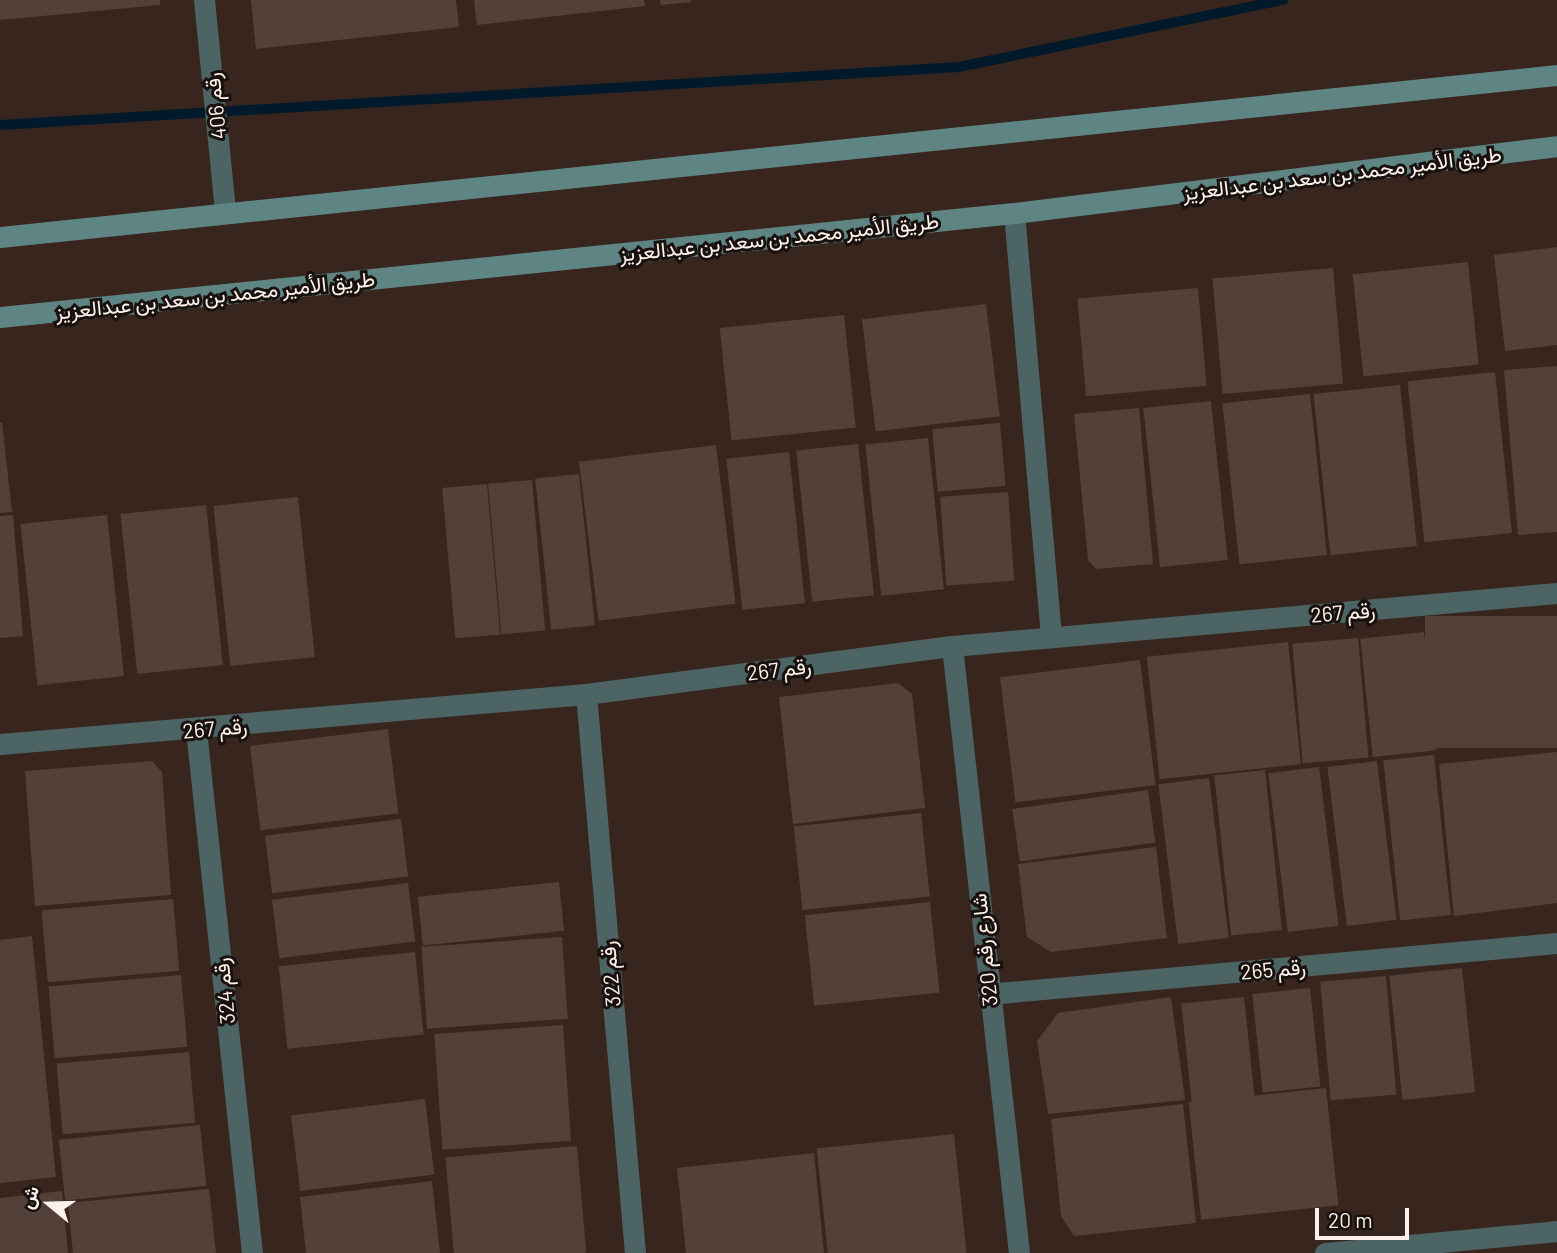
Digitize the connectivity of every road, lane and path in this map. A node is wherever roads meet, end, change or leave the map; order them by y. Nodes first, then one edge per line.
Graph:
1 (204, 0) edge
2 (1557, 75) edge
3 (1557, 146) edge
4 (225, 212) junction
5 (1014, 213) junction
6 (0, 237) edge
7 (0, 317) edge
8 (1557, 593) edge
9 (1051, 637) junction
10 (952, 646) junction
11 (586, 694) junction
12 (196, 730) junction
13 (0, 744) edge
14 (1557, 943) edge
15 (988, 994) junction
16 (1557, 1231) edge
17 (252, 1253) edge
18 (635, 1253) edge
19 (1019, 1253) edge
20 (1325, 1253) edge

1 - 4 street, رقم 406
2 - 4 main road
3 - 5 main road, طريق الأمير محمد بن سعد بن عبدالعزيز
4 - 6 main road
5 - 7 main road, طريق الأمير محمد بن سعد بن عبدالعزيز
5 - 9 street
8 - 9 street, رقم 267
9 - 10 street, رقم 267
10 - 11 street, رقم 267
10 - 15 street, شارع رقم 320
11 - 12 street, رقم 267
11 - 18 street, رقم 322
12 - 13 street, رقم 267
12 - 17 street, رقم 324
14 - 15 street, رقم 265
15 - 19 street, شارع رقم 320
16 - 20 street

